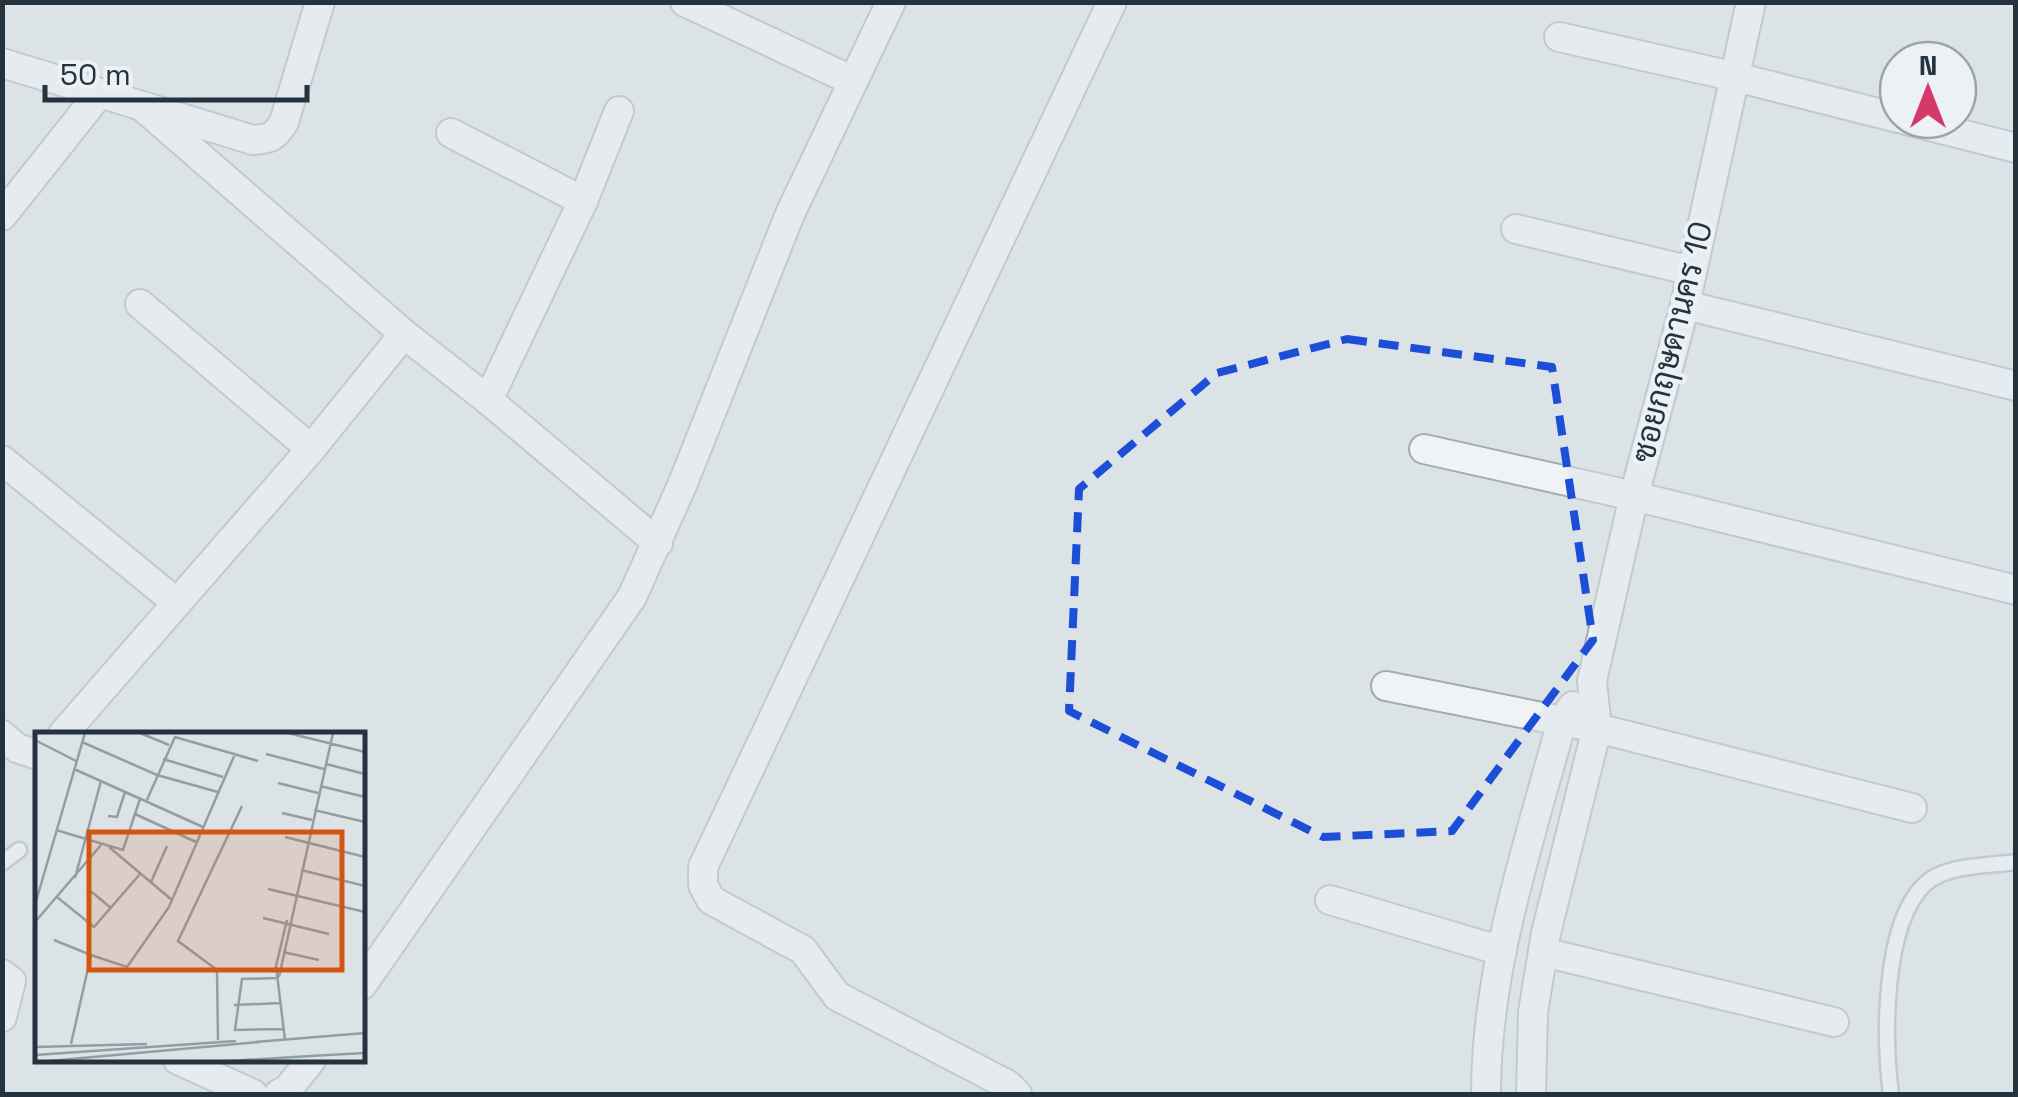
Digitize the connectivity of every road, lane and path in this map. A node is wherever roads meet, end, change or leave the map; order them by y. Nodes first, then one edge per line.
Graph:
1 (320, 2) edge
2 (686, 2) edge
3 (891, 2) edge
4 (1112, 2) edge
5 (1750, 2) edge
6 (1559, 36) dead end
7 (2, 62) edge
8 (1732, 76) junction
9 (853, 82) junction
10 (99, 94) junction
11 (144, 108) junction
12 (619, 111) dead end
13 (1878, 113) edge
14 (450, 133) dead end
15 (1978, 138) edge
16 (2016, 148) edge
17 (583, 201) junction
18 (2, 216) edge
19 (1516, 229) dead end
20 (1692, 271) junction
21 (140, 304) dead end
22 (1684, 304) junction
23 (404, 334) junction
24 (2016, 386) edge
25 (488, 400) junction
26 (311, 449) junction
27 (1424, 449) dead end
28 (2, 460) edge
29 (1634, 496) junction
30 (658, 543) junction
31 (2016, 590) edge
32 (176, 602) junction
33 (1592, 681) junction
34 (1386, 686) dead end
35 (1562, 721) junction
36 (1597, 728) junction
37 (65, 732) edge
38 (2, 735) edge
39 (35, 753) edge
40 (1912, 808) dead end
41 (18, 850) dead end
42 (2016, 862) edge
43 (2, 863) edge
44 (1330, 900) dead end
45 (1502, 950) junction
46 (1543, 952) junction
47 (6, 977) edge
48 (365, 980) edge
49 (35, 992) edge
50 (2, 1017) edge
51 (1834, 1022) dead end
52 (182, 1062) edge
53 (309, 1062) edge
54 (253, 1094) edge
55 (278, 1094) edge
56 (1017, 1094) edge
57 (1486, 1094) edge
58 (1531, 1094) edge
59 (1891, 1094) edge

1 - 11 street
2 - 9 street
3 - 9 street
4 - 56 street
5 - 8 street, ซอยกฤษดานคร 10
6 - 8 street
7 - 10 street
8 - 13 street
8 - 20 street, ซอยกฤษดานคร 10
9 - 30 street
10 - 11 street
10 - 18 street
11 - 23 street
12 - 17 street
14 - 17 street
15 - 16 street
17 - 25 street
19 - 20 street
20 - 22 street, ซอยกฤษดานคร 10
21 - 26 street
22 - 24 street
22 - 29 street, ซอยกฤษดานคร 10
23 - 25 street
23 - 26 street
25 - 30 street
26 - 32 street
27 - 29 street
28 - 32 street
29 - 31 street
29 - 33 street, ซอยกฤษดานคร 10
30 - 48 street
32 - 37 street
33 - 35 street, ซอยกฤษดานคร 10
33 - 36 street, ซอยกฤษดานคร 10
34 - 35 street
35 - 36 street
35 - 45 street, ซอยกฤษดานคร 10
36 - 40 street
36 - 46 street, ซอยกฤษดานคร 10
38 - 39 street
41 - 43 lane
42 - 59 lane
44 - 45 street
45 - 57 street, ซอยกฤษดานคร 10
46 - 51 street
46 - 58 street, ซอยกฤษดานคร 10
47 - 49 street
47 - 50 street
52 - 54 street
53 - 55 street

